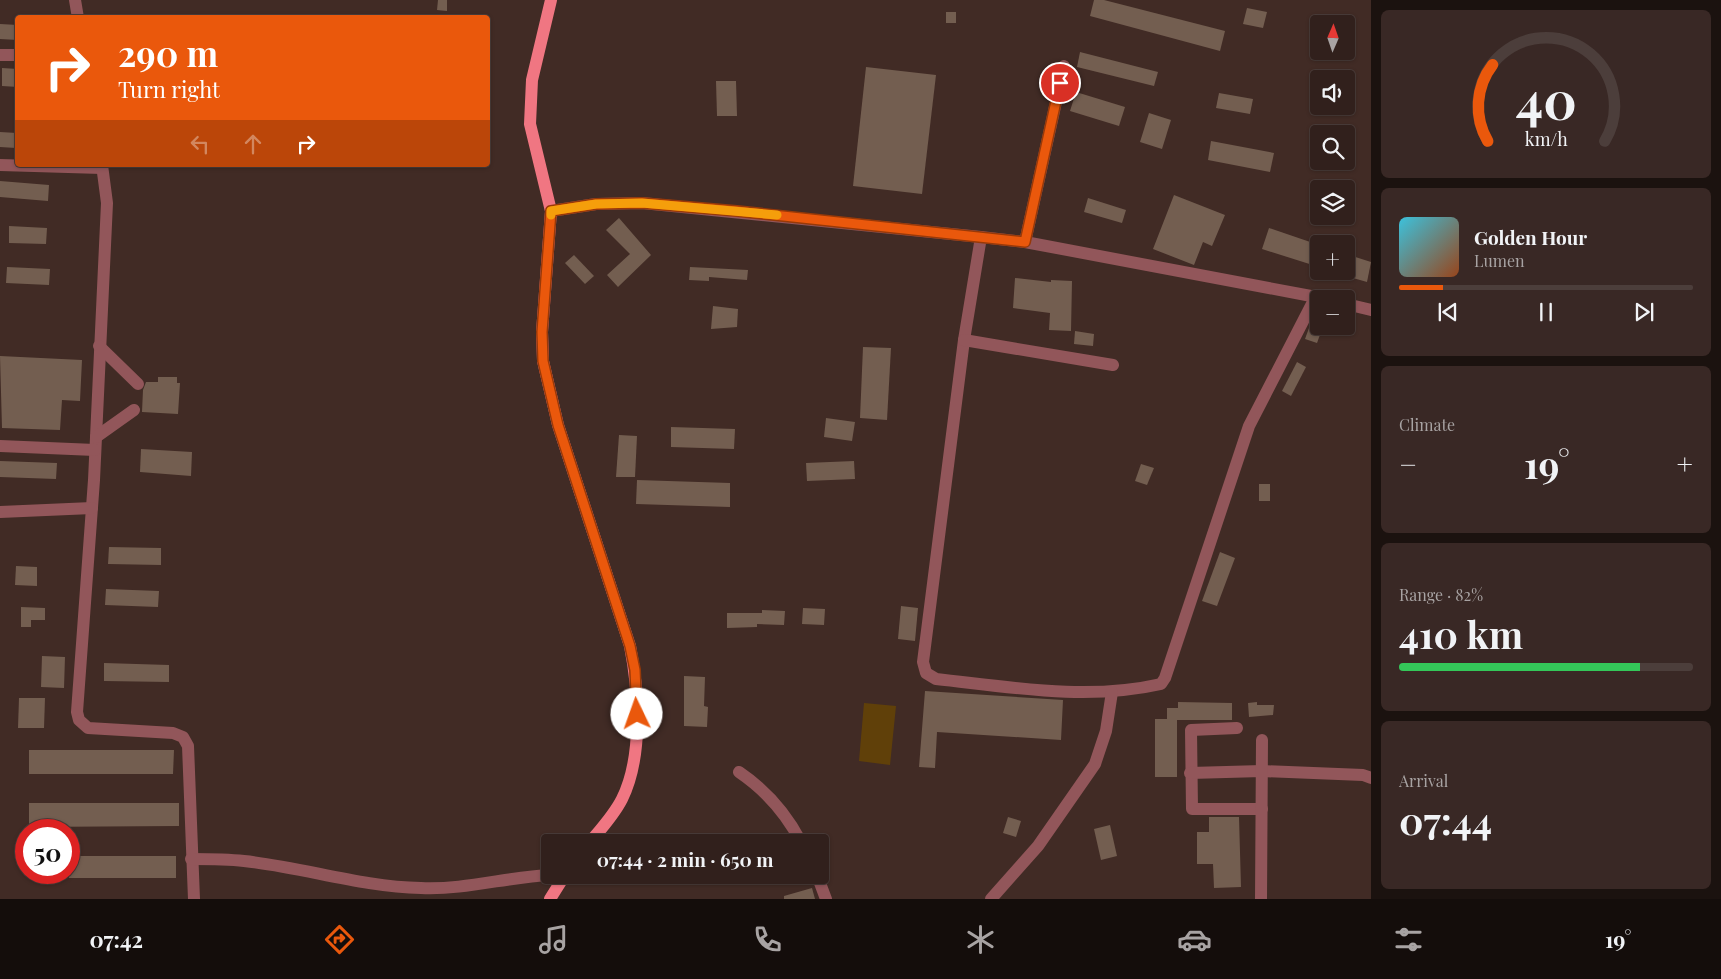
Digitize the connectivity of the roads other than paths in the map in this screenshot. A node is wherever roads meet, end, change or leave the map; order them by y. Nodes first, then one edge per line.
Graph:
1 (75, 0) edge
2 (551, 0) edge
3 (78, 15) edge
4 (0, 55) edge
5 (15, 55) edge
6 (1064, 66) dead end
7 (0, 165) edge
8 (15, 165) edge
9 (102, 167) edge
10 (551, 211) junction
11 (981, 236) junction
12 (1025, 242) junction
13 (1310, 295) edge
14 (1355, 306) edge
15 (1371, 310) edge
16 (1310, 318) edge
17 (964, 340) junction
18 (99, 346) junction
19 (1113, 365) dead end
20 (138, 384) dead end
21 (134, 410) dead end
22 (96, 437) junction
23 (0, 446) edge
24 (95, 450) junction
25 (92, 508) junction
26 (0, 512) edge
27 (1112, 692) junction
28 (1237, 728) dead end
29 (1262, 740) dead end
30 (739, 772) dead end
31 (1262, 772) junction
32 (1190, 774) junction
33 (1371, 778) edge
34 (1262, 809) junction
35 (596, 834) edge
36 (797, 834) edge
37 (191, 859) junction
38 (541, 876) edge
39 (559, 884) edge
40 (820, 884) edge
41 (194, 899) edge
42 (550, 899) edge
43 (826, 899) edge
44 (991, 899) edge
45 (1262, 899) edge

1 - 3 street
2 - 10 main road
4 - 5 street
6 - 12 street
7 - 8 street
9 - 18 street
10 - 11 street
10 - 35 main road
11 - 12 street
11 - 17 street
12 - 13 street
14 - 15 street
16 - 27 street
17 - 19 street
17 - 27 street
18 - 20 street
18 - 22 street
21 - 22 street
22 - 24 street
23 - 24 street
24 - 25 street
25 - 26 street
25 - 37 street
27 - 44 street
28 - 32 street
29 - 31 street
30 - 36 street
31 - 32 street
31 - 33 street
31 - 34 street
32 - 34 street
34 - 45 street
37 - 38 street
37 - 41 street
39 - 42 main road
40 - 43 street

